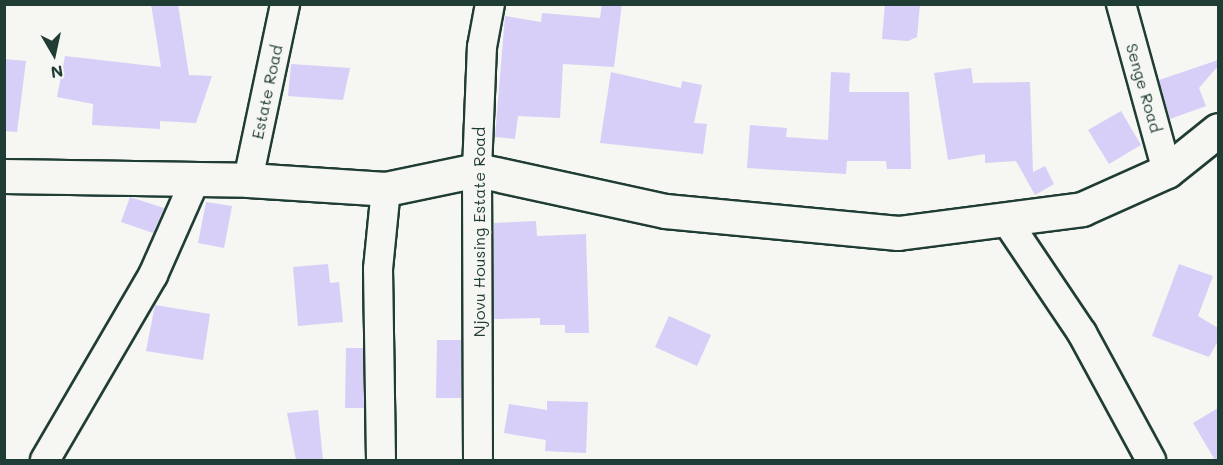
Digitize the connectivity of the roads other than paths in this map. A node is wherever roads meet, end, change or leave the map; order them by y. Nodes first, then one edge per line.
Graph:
1 (285, 4) edge
2 (490, 4) edge
3 (1121, 4) edge
4 (1218, 130) edge
5 (477, 170) junction
6 (1167, 171) junction
7 (4, 176) edge
8 (195, 180) junction
9 (248, 180) junction
10 (386, 189) junction
11 (1006, 220) junction
12 (45, 460) edge
13 (381, 460) edge
14 (478, 460) edge
15 (1151, 460) edge

1 - 9 street, Estate Road
2 - 5 street, Njovu Housing Estate Road
3 - 6 street, Senge Road
4 - 6 street
5 - 10 street
5 - 11 street
5 - 14 street, Njovu Housing Estate Road
6 - 11 street
7 - 8 street
8 - 9 street
8 - 12 street
9 - 10 street
10 - 13 street
11 - 15 street

